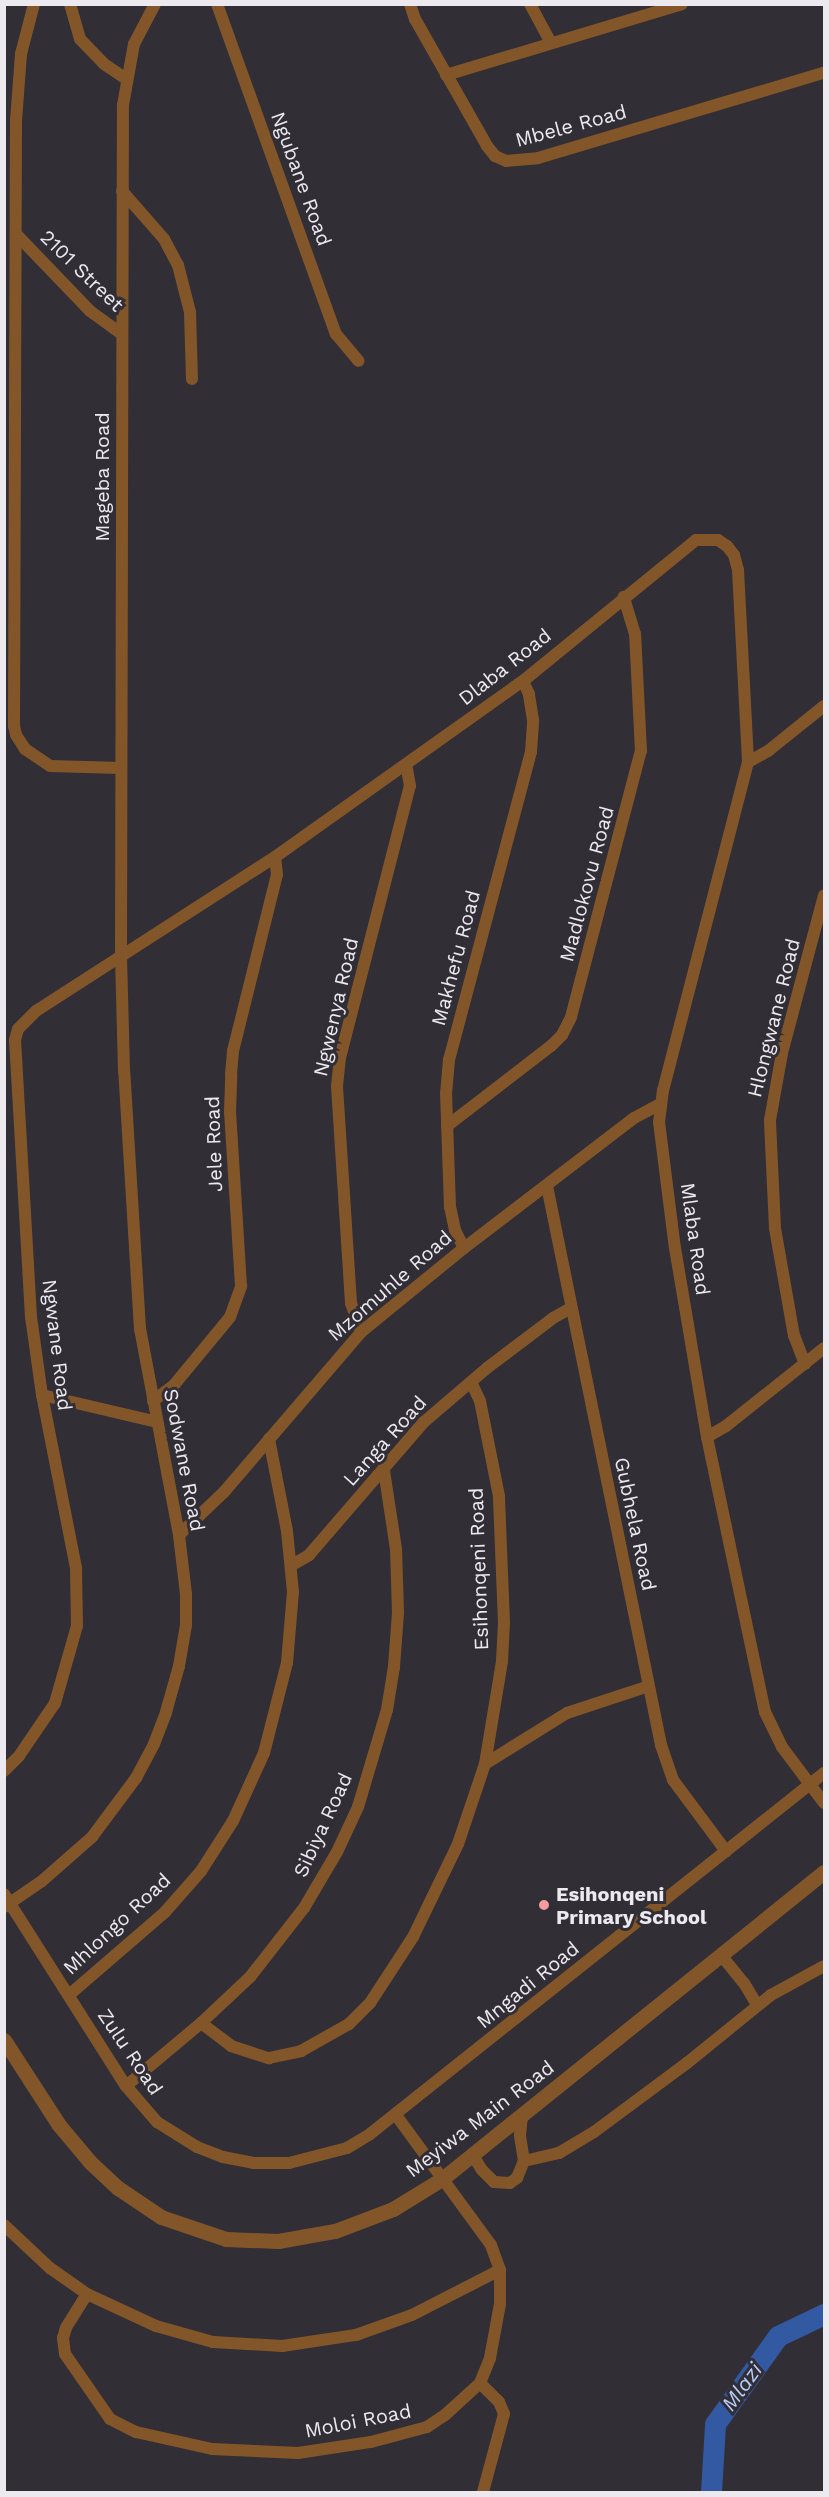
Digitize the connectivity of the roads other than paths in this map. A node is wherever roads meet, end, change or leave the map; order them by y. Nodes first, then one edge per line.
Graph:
1 (34, 4) edge
2 (70, 4) edge
3 (155, 4) edge
4 (217, 4) edge
5 (410, 4) edge
6 (530, 4) edge
7 (682, 4) edge
8 (550, 43) junction
9 (825, 73) edge
10 (446, 75) junction
11 (126, 78) junction
12 (10, 149) edge
13 (122, 191) junction
14 (16, 234) junction
15 (122, 334) junction
16 (359, 361) dead end
17 (192, 379) dead end
18 (624, 597) junction
19 (523, 681) junction
20 (825, 706) edge
21 (748, 762) junction
22 (406, 765) junction
23 (121, 768) junction
24 (275, 857) junction
25 (825, 895) edge
26 (121, 956) junction
27 (660, 1104) junction
28 (447, 1126) junction
29 (547, 1186) junction
30 (464, 1248) junction
31 (571, 1308) junction
32 (361, 1332) junction
33 (825, 1348) edge
34 (805, 1364) junction
35 (471, 1382) junction
36 (42, 1395) junction
37 (153, 1401) junction
38 (157, 1422) junction
39 (707, 1437) junction
40 (269, 1439) junction
41 (384, 1471) junction
42 (179, 1535) junction
43 (292, 1565) junction
44 (649, 1686) junction
45 (485, 1764) junction
46 (4, 1771) edge
47 (825, 1773) edge
48 (809, 1785) junction
49 (825, 1803) edge
50 (726, 1851) junction
51 (825, 1872) edge
52 (6, 1901) edge
53 (721, 1955) junction
54 (825, 1966) edge
55 (69, 1995) junction
56 (757, 2005) junction
57 (201, 2023) junction
58 (4, 2040) edge
59 (126, 2086) junction
60 (396, 2115) junction
61 (522, 2117) junction
62 (472, 2154) junction
63 (524, 2161) junction
64 (442, 2178) junction
65 (4, 2225) edge
66 (500, 2270) junction
67 (87, 2294) junction
68 (480, 2383) junction
69 (483, 2493) edge

1 - 12 street
2 - 11 street
3 - 11 street, Mageba Road
4 - 16 street, Ngubane Road
5 - 10 street, Mbele Road
6 - 8 street
7 - 8 street
8 - 10 street
9 - 10 street, Mbele Road
11 - 13 street, Mageba Road
12 - 14 street
13 - 15 street, Mageba Road
13 - 17 street
14 - 15 street, 2101 Street
14 - 23 street
15 - 23 street, Mageba Road
18 - 19 street, Dlaba Road
18 - 21 street, Dlaba Road
18 - 28 street, Madlokovu Road
19 - 22 street, Dlaba Road
19 - 28 street, Makhefu Road
20 - 21 street
21 - 27 street, Mlaba Road
22 - 24 street, Dlaba Road
22 - 32 street, Ngwenya Road
23 - 26 street, Mageba Road
24 - 26 street, Dlaba Road
24 - 37 street, Jele Road
25 - 34 street, Hlongwane Road
26 - 36 street, Ngwane Road
26 - 37 street, Sodwane Road
27 - 29 street, Mzomuhle Road
27 - 39 street, Mlaba Road
28 - 30 street, Makhefu Road
29 - 30 street, Mzomuhle Road
29 - 31 street, Gubhela Road
30 - 32 street, Mzomuhle Road
31 - 35 street, Langa Road
31 - 44 street, Gubhela Road
32 - 40 street, Mzomuhle Road
33 - 34 street
34 - 39 street
35 - 41 street, Langa Road
35 - 45 street, Esihonqeni Road
36 - 38 street
36 - 46 street, Ngwane Road
37 - 38 street, Sodwane Road
38 - 42 street, Sodwane Road
39 - 48 street, Mlaba Road
40 - 42 street, Mzomuhle Road
40 - 43 street, Mhlongo Road
41 - 43 street, Langa Road
41 - 57 street, Sibiya Road
42 - 52 street, Sodwane Road
43 - 55 street, Mhlongo Road
44 - 45 street
44 - 50 street, Gubhela Road
45 - 57 street, Esihonqeni Road
47 - 48 street, Mngadi Road
48 - 49 street, Mlaba Road
48 - 50 street, Mngadi Road
50 - 60 street, Mngadi Road
51 - 53 street, Meyiwa Main Road
52 - 55 street, Zulu Road
53 - 56 street
53 - 61 street, Meyiwa Main Road
54 - 56 street
55 - 59 street, Zulu Road
56 - 63 street
57 - 59 street, Sibiya Road
58 - 64 street, Meyiwa Main Road
59 - 60 street, Zulu Road
60 - 64 street, Moloi Road
61 - 62 street, Meyiwa Main Road
61 - 63 street
62 - 63 street
62 - 64 street, Meyiwa Main Road
64 - 66 street, Moloi Road
65 - 67 street
66 - 67 street
66 - 68 street, Moloi Road
67 - 68 street, Moloi Road
68 - 69 street

